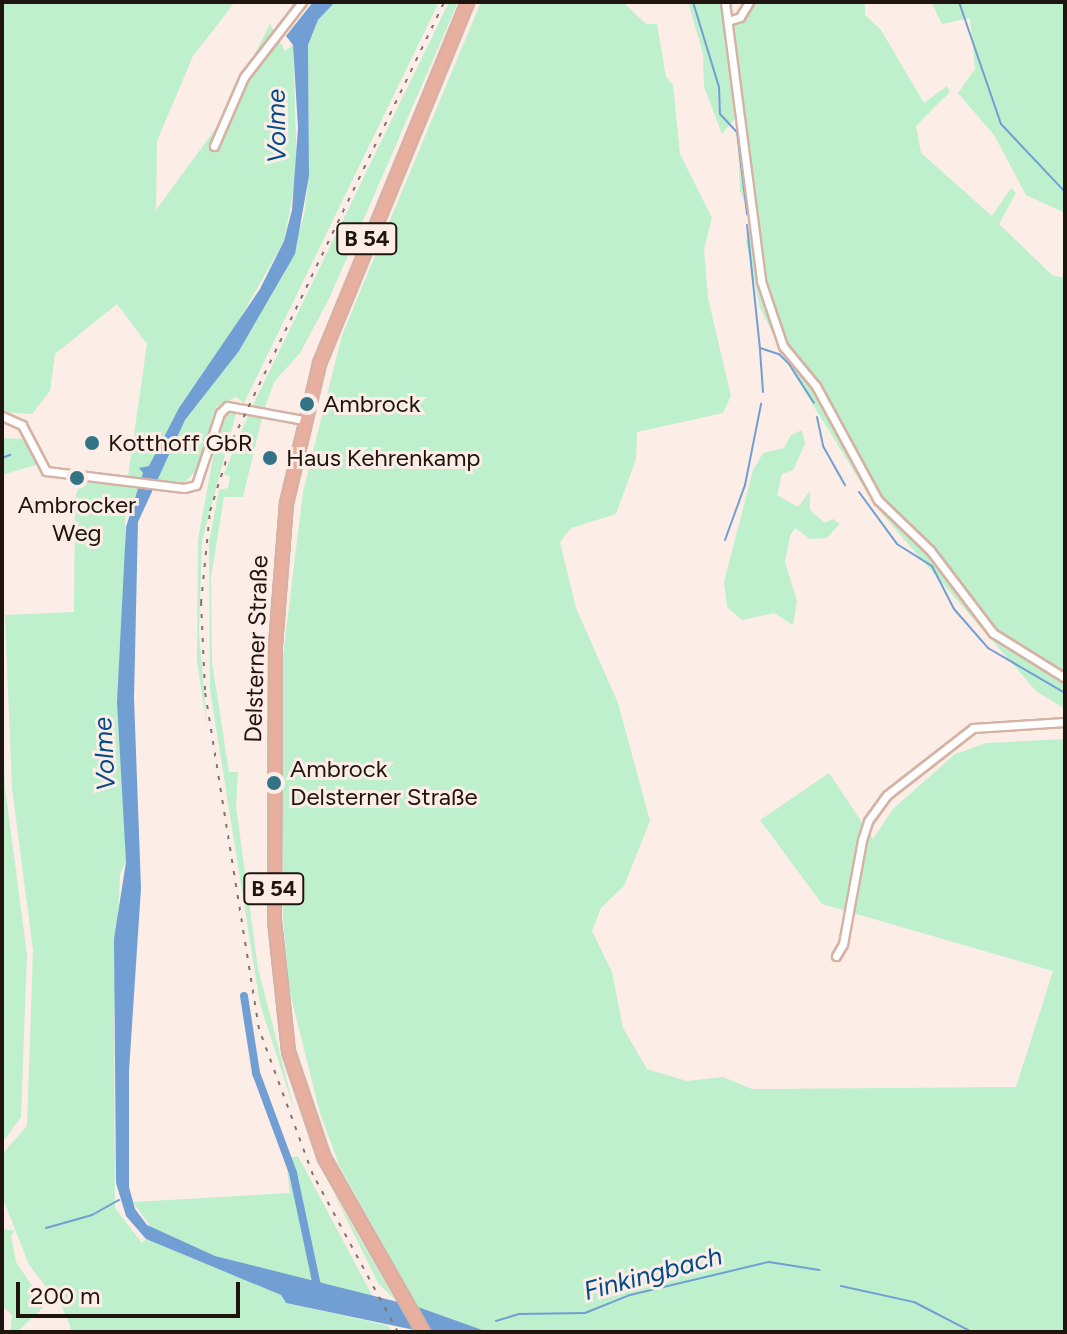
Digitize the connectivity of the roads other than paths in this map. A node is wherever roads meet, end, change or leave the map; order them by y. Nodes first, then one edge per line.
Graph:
1 (302, 2) edge
2 (467, 2) edge
3 (725, 2) edge
4 (749, 2) edge
5 (731, 20) junction
6 (214, 146) dead end
7 (2, 416) edge
8 (303, 420) junction
9 (1065, 678) edge
10 (1065, 722) edge
11 (836, 956) dead end
12 (423, 1332) edge

1 - 6 street
2 - 8 main road, Delsterner Straße / B 54
3 - 5 street
4 - 5 street
5 - 9 street
7 - 8 street
8 - 12 main road, Delsterner Straße / B 54
10 - 11 street

